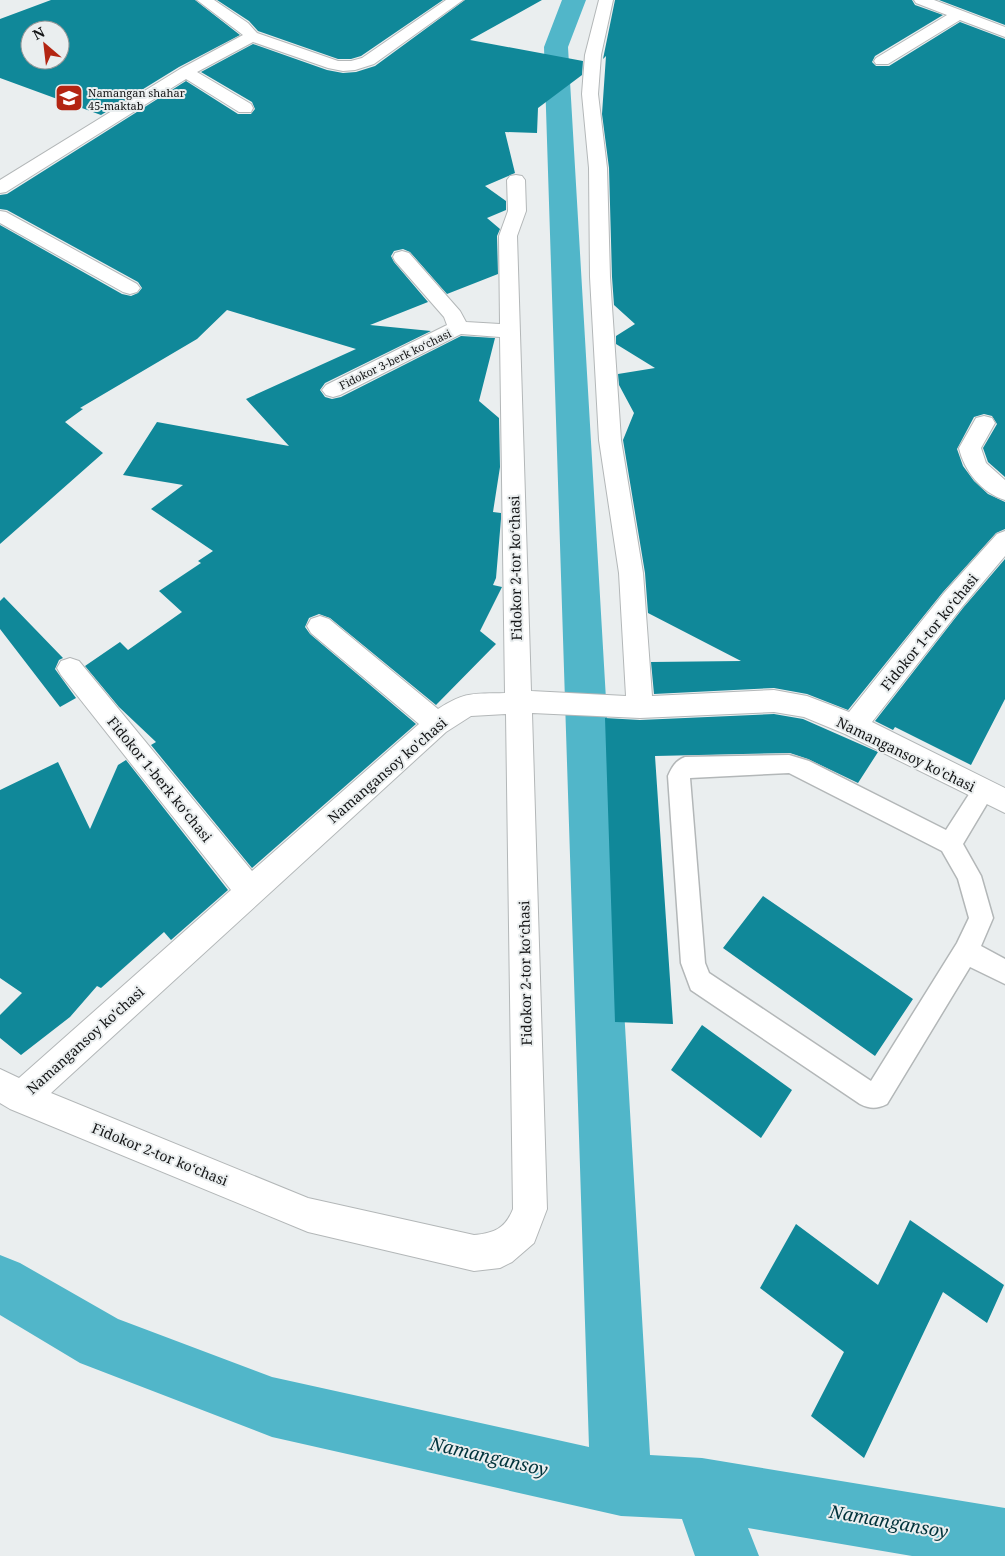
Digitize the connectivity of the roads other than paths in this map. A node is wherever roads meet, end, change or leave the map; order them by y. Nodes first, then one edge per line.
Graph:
1 (204, 0) edge
2 (456, 0) edge
3 (606, 0) edge
4 (921, 0) edge
5 (960, 14) junction
6 (1005, 32) edge
7 (252, 36) junction
8 (882, 61) dead end
9 (186, 72) junction
10 (245, 108) dead end
11 (0, 166) edge
12 (21, 176) junction
13 (516, 180) dead end
14 (0, 188) edge
15 (0, 216) edge
16 (402, 257) dead end
17 (130, 288) dead end
18 (458, 328) junction
19 (510, 331) junction
20 (333, 390) dead end
21 (984, 423) dead end
22 (1005, 492) edge
23 (1005, 540) edge
24 (320, 626) dead end
25 (70, 668) dead end
26 (527, 703) junction
27 (640, 707) junction
28 (437, 724) junction
29 (854, 726) junction
30 (994, 797) edge
31 (950, 844) junction
32 (250, 890) junction
33 (966, 951) junction
34 (1005, 972) edge
35 (11, 1091) edge

1 - 7 street
2 - 7 street
3 - 27 street
4 - 5 street
5 - 6 street
5 - 8 street
7 - 9 street
9 - 10 street
9 - 12 street
11 - 12 street
12 - 14 street
13 - 19 street, Fidokor 2-tor koʻchasi
15 - 17 street
16 - 18 street, Fidokor 3-berk koʻchasi
18 - 19 street, Fidokor 3-berk koʻchasi
18 - 20 street, Fidokor 3-berk koʻchasi
19 - 26 street, Fidokor 2-tor koʻchasi
21 - 22 street
23 - 29 street, Fidokor 1-tor koʻchasi
24 - 28 street
25 - 32 street, Fidokor 1-berk koʻchasi
26 - 27 street, Namangansoy ko'chasi
26 - 28 street, Namangansoy ko'chasi
26 - 35 street, Fidokor 2-tor koʻchasi
27 - 29 street, Namangansoy ko'chasi
28 - 32 street, Namangansoy ko'chasi
29 - 30 street, Namangansoy ko'chasi
30 - 31 lane
31 - 33 lane
31 - 33 lane
32 - 35 street, Namangansoy ko'chasi
33 - 34 lane

